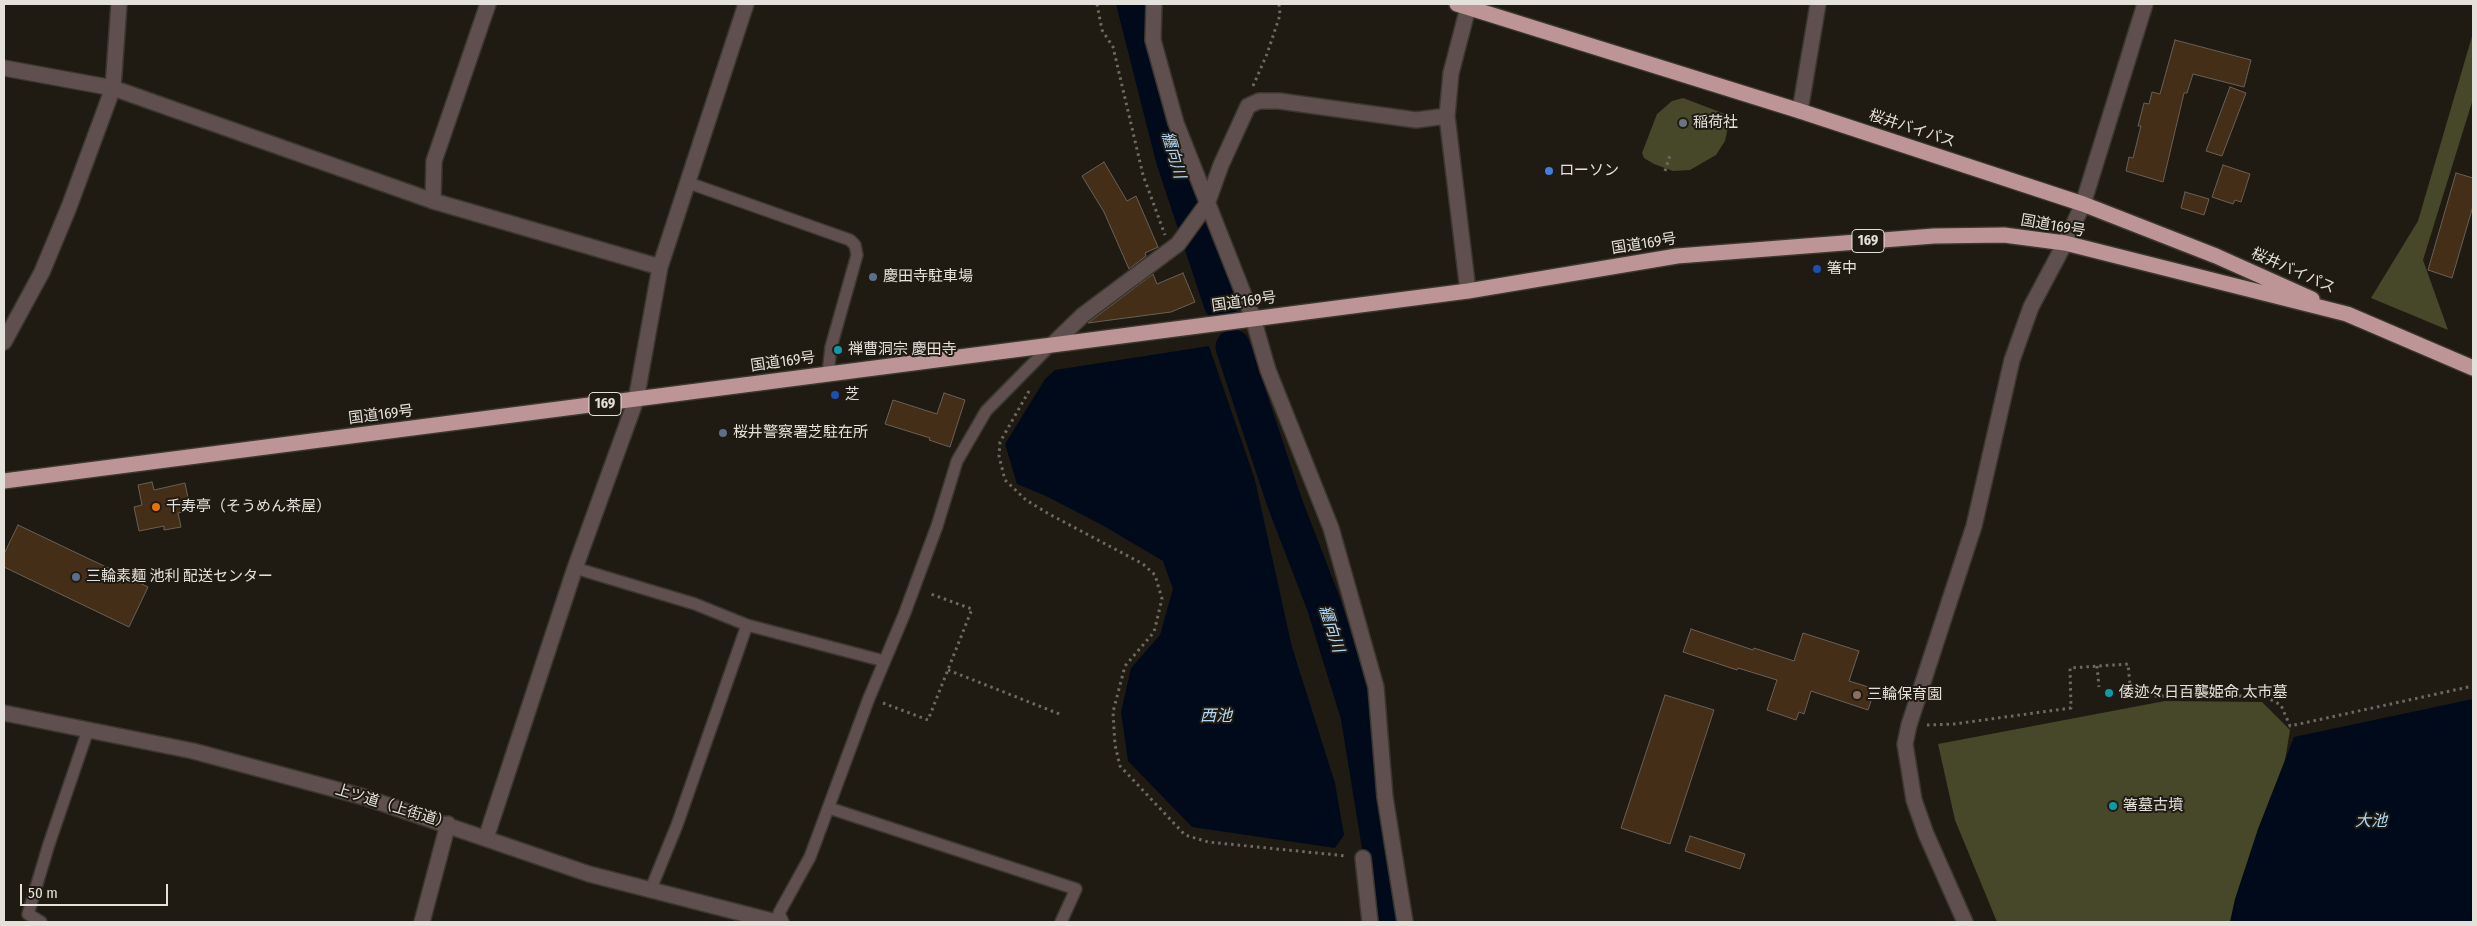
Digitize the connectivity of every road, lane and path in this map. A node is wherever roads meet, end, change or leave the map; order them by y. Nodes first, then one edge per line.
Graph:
1 (119, 4) edge
2 (488, 4) edge
3 (746, 4) edge
4 (1097, 4) edge
5 (1154, 4) edge
6 (1279, 4) edge
7 (1818, 4) edge
8 (2145, 4) edge
9 (1465, 5) edge
10 (4, 68) edge
11 (113, 88) junction
12 (1248, 106) junction
13 (1800, 111) junction
14 (1447, 116) junction
15 (1670, 155) dead end
16 (1665, 171) dead end
17 (686, 182) junction
18 (433, 201) junction
19 (2083, 204) junction
20 (1205, 206) junction
21 (2065, 243) junction
22 (1174, 247) junction
23 (660, 268) junction
24 (1468, 291) junction
25 (2347, 314) junction
26 (1253, 318) junction
27 (4, 342) edge
28 (1053, 344) junction
29 (2473, 368) edge
30 (828, 373) junction
31 (1031, 386) dead end
32 (636, 400) junction
33 (4, 481) edge
34 (575, 568) junction
35 (914, 588) junction
36 (747, 625) junction
37 (884, 661) junction
38 (2097, 666) junction
39 (948, 670) junction
40 (2473, 686) edge
41 (2099, 687) dead end
42 (869, 698) junction
43 (4, 713) edge
44 (1062, 715) dead end
45 (1909, 725) junction
46 (88, 730) junction
47 (829, 808) junction
48 (448, 824) junction
49 (486, 838) junction
50 (1363, 858) joint
51 (650, 891) junction
52 (41, 922) edge
53 (422, 922) edge
54 (776, 922) edge
55 (783, 922) edge
56 (1061, 922) edge
57 (1370, 922) edge
58 (1405, 922) edge
59 (1965, 922) edge

1 - 11 street
2 - 18 street
3 - 17 street
4 - 22 path
5 - 20 street
6 - 12 path
7 - 13 street
8 - 19 street
9 - 13 highway, 桜井バイパス / 169
9 - 14 street
10 - 11 street
11 - 18 street
11 - 27 street
12 - 14 street
12 - 20 street
13 - 19 highway, 桜井バイパス / 169
14 - 24 street
15 - 16 path
17 - 23 street
17 - 30 lane
18 - 23 street
19 - 21 street
19 - 25 highway, 桜井バイパス / 169
20 - 22 street
20 - 26 street
21 - 24 highway, 国道169号 / 169
21 - 25 highway, 国道169号 / 169
21 - 45 street
22 - 28 street
23 - 32 street
24 - 26 highway, 国道169号 / 169
25 - 29 highway, 国道169号 / 169
26 - 28 highway, 国道169号 / 169
26 - 58 street
28 - 30 highway, 国道169号 / 169
28 - 35 lane
30 - 32 highway, 国道169号 / 169
31 - 50 path
32 - 33 highway, 国道169号 / 169
32 - 34 street
34 - 36 lane
34 - 49 street
35 - 37 lane
35 - 39 path
36 - 37 lane
36 - 51 lane
37 - 42 lane
38 - 40 path
38 - 41 path
38 - 45 path
39 - 42 path
39 - 44 path
42 - 47 lane
43 - 46 street, 上ツ道（上街道）
45 - 59 street
46 - 48 street, 上ツ道（上街道）
46 - 52 lane
47 - 55 lane
47 - 56 lane
48 - 49 street, 上ツ道（上街道）
48 - 53 street
49 - 51 street, 上ツ道（上街道）
50 - 57 street
51 - 54 street, 上ツ道（上街道）

